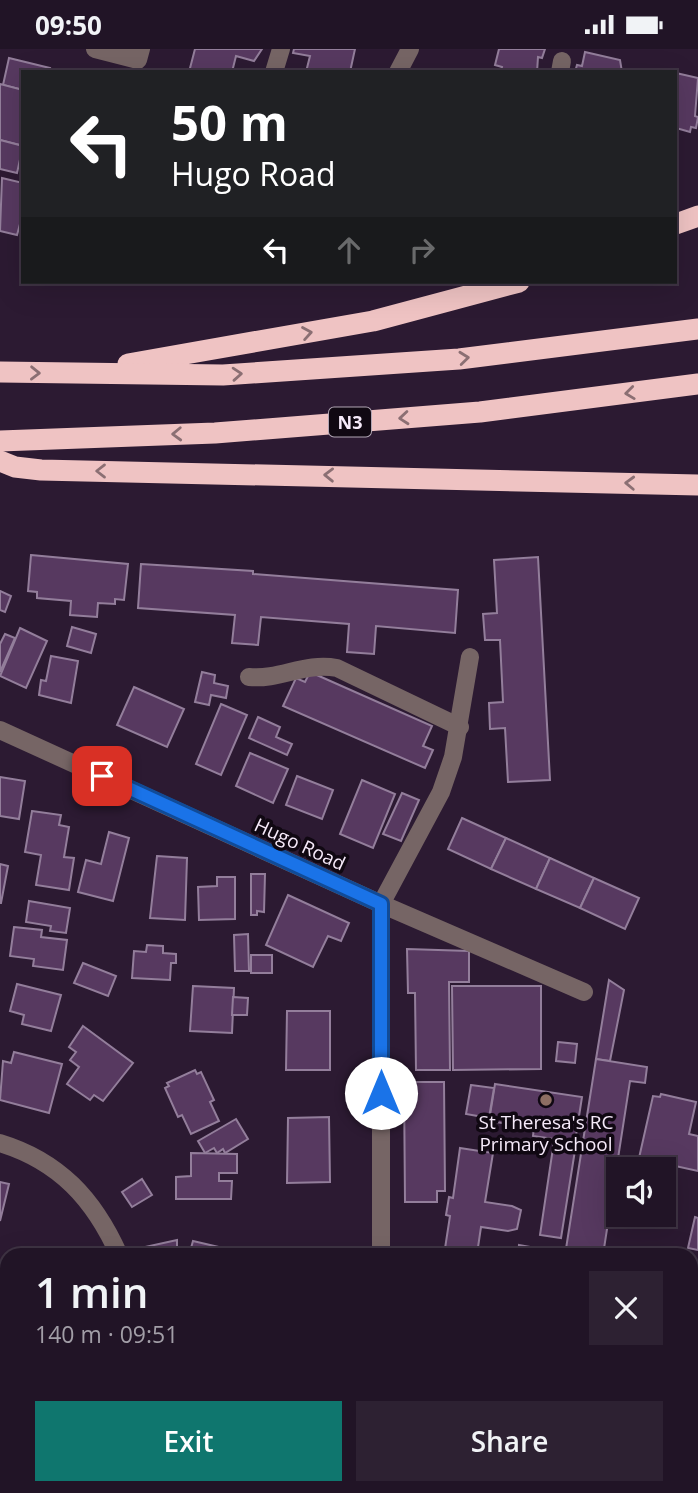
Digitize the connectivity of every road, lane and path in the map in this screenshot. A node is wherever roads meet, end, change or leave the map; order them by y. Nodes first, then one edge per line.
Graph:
1 (95, 49) edge
2 (281, 49) edge
3 (139, 56) edge
4 (275, 70) edge
5 (698, 216) edge
6 (677, 224) edge
7 (512, 284) edge
8 (698, 329) edge
9 (0, 372) edge
10 (71, 373) junction
11 (698, 384) edge
12 (0, 441) edge
13 (0, 461) edge
14 (698, 485) edge
15 (470, 657) dead end
16 (249, 677) dead end
17 (460, 727) junction
18 (0, 730) edge
19 (381, 904) junction
20 (584, 992) dead end
21 (0, 1143) edge
22 (116, 1248) edge
23 (381, 1248) edge

1 - 3 street
2 - 4 street
5 - 6 highway
10 -> 7 highway
10 -> 8 highway
9 -> 10 highway
11 -> 12 highway, N3
14 -> 13 highway
15 - 17 street
16 - 17 street
17 - 19 street
18 - 19 street, Hugo Road
19 - 20 street, Hugo Road
19 - 23 street
21 - 22 street

